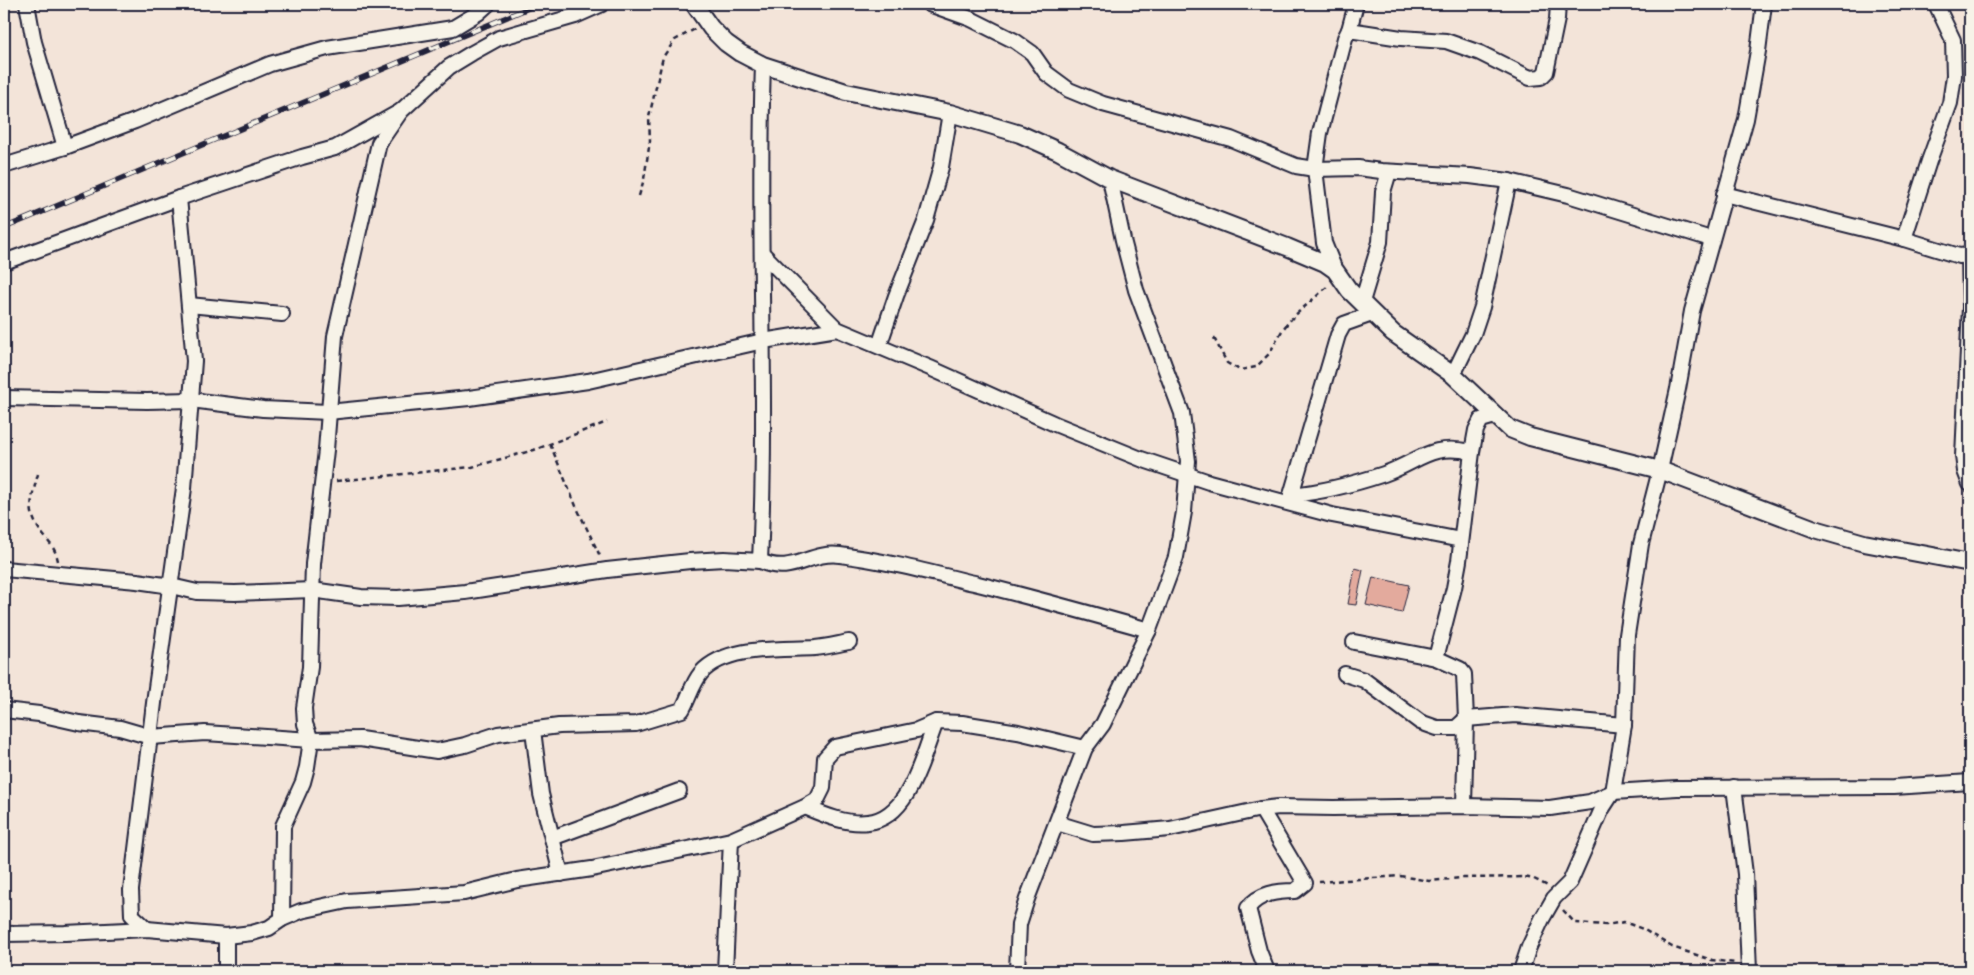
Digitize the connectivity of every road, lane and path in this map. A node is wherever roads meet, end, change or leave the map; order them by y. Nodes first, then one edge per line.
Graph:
1 (27, 4) edge
2 (488, 4) edge
3 (602, 4) edge
4 (694, 4) edge
5 (929, 4) edge
6 (1356, 4) edge
7 (1558, 4) edge
8 (1764, 4) edge
9 (1936, 4) edge
10 (707, 22) junction
11 (1349, 30) junction
12 (763, 65) junction
13 (400, 111) junction
14 (950, 113) junction
15 (65, 147) junction
16 (4, 166) edge
17 (1315, 169) junction
18 (1389, 172) junction
19 (1110, 179) junction
20 (1509, 181) junction
21 (1724, 194) junction
22 (639, 196) dead end
23 (179, 198) junction
24 (1711, 239) junction
25 (1904, 239) junction
26 (762, 253) junction
27 (1970, 255) edge
28 (4, 262) edge
29 (1337, 272) junction
30 (189, 305) junction
31 (1367, 308) junction
32 (282, 314) dead end
33 (837, 329) junction
34 (1214, 338) dead end
35 (763, 342) junction
36 (879, 346) junction
37 (1453, 375) junction
38 (4, 398) edge
39 (191, 400) junction
40 (328, 412) junction
41 (1494, 416) junction
42 (607, 422) dead end
43 (550, 444) junction
44 (1472, 452) junction
45 (1660, 470) junction
46 (38, 474) dead end
47 (1187, 475) junction
48 (322, 482) junction
49 (1970, 484) edge
50 (1291, 499) junction
51 (1461, 540) junction
52 (760, 560) junction
53 (1970, 563) edge
54 (4, 569) edge
55 (607, 570) junction
56 (58, 575) junction
57 (171, 586) junction
58 (312, 590) junction
59 (1149, 630) junction
60 (849, 642) dead end
61 (1354, 642) dead end
62 (1436, 658) junction
63 (1345, 674) dead end
64 (4, 710) edge
65 (1466, 720) junction
66 (936, 722) junction
67 (1624, 725) junction
68 (533, 730) junction
69 (151, 737) junction
70 (311, 740) junction
71 (1085, 748) junction
72 (1970, 782) edge
73 (1734, 787) junction
74 (679, 791) dead end
75 (1613, 792) junction
76 (1464, 806) junction
77 (805, 807) junction
78 (1261, 809) junction
79 (1057, 823) junction
80 (552, 838) junction
81 (731, 840) junction
82 (561, 874) junction
83 (1305, 883) junction
84 (1556, 896) junction
85 (282, 919) junction
86 (147, 929) junction
87 (4, 934) edge
88 (226, 936) junction
89 (1749, 968) edge
90 (226, 971) edge
91 (725, 971) edge
92 (1017, 971) edge
93 (1267, 971) edge
94 (1521, 971) edge
95 (1778, 971) edge

1 - 15 street
2 - 15 street
3 - 13 street
4 - 10 street
5 - 17 street
6 - 11 street
7 - 11 street
8 - 21 street
9 - 25 street
10 - 12 street
10 - 22 path
11 - 17 street
12 - 14 street
12 - 26 street
13 - 23 street
13 - 40 street
14 - 19 street
14 - 36 street
15 - 16 street
17 - 18 street
17 - 29 street
18 - 20 street
18 - 31 street
19 - 29 street
19 - 47 street
20 - 24 street
20 - 37 street
21 - 24 street
21 - 25 street
23 - 28 street
23 - 30 street
24 - 45 street
25 - 27 street
26 - 33 street
26 - 35 street
27 - 49 street
29 - 31 street
29 - 34 path
30 - 32 street
30 - 39 street
31 - 37 street
31 - 50 street
33 - 35 street
33 - 36 street
35 - 40 street
35 - 52 street
36 - 47 street
37 - 41 street
38 - 39 street
39 - 40 street
39 - 57 street
40 - 48 street
41 - 44 street
41 - 45 street
42 - 43 path
43 - 48 path
43 - 55 path
44 - 50 street
44 - 51 street
45 - 53 street
45 - 67 street
46 - 56 path
47 - 50 street
47 - 59 street
48 - 58 street
50 - 51 street
51 - 62 street
52 - 55 street
52 - 59 street
54 - 56 street
55 - 58 street
56 - 57 street
57 - 58 street
57 - 69 street
58 - 70 street
59 - 71 street
60 - 68 street
61 - 62 street
62 - 65 street
63 - 65 street
64 - 69 street
65 - 67 street
65 - 76 street
66 - 71 street
66 - 77 street
66 - 77 street
67 - 75 street
68 - 70 street
68 - 80 street
69 - 70 street
69 - 86 street
70 - 85 street
71 - 79 street
72 - 73 street
73 - 75 street
73 - 89 street
74 - 80 street
75 - 76 street
75 - 84 street
76 - 78 street
77 - 81 street
78 - 79 street
78 - 83 street
79 - 92 street
80 - 82 street
81 - 82 street
81 - 91 street
82 - 85 street
83 - 84 path
83 - 93 street
84 - 89 path
84 - 94 street
85 - 88 street
86 - 87 street
86 - 88 street
88 - 90 street
89 - 95 path

